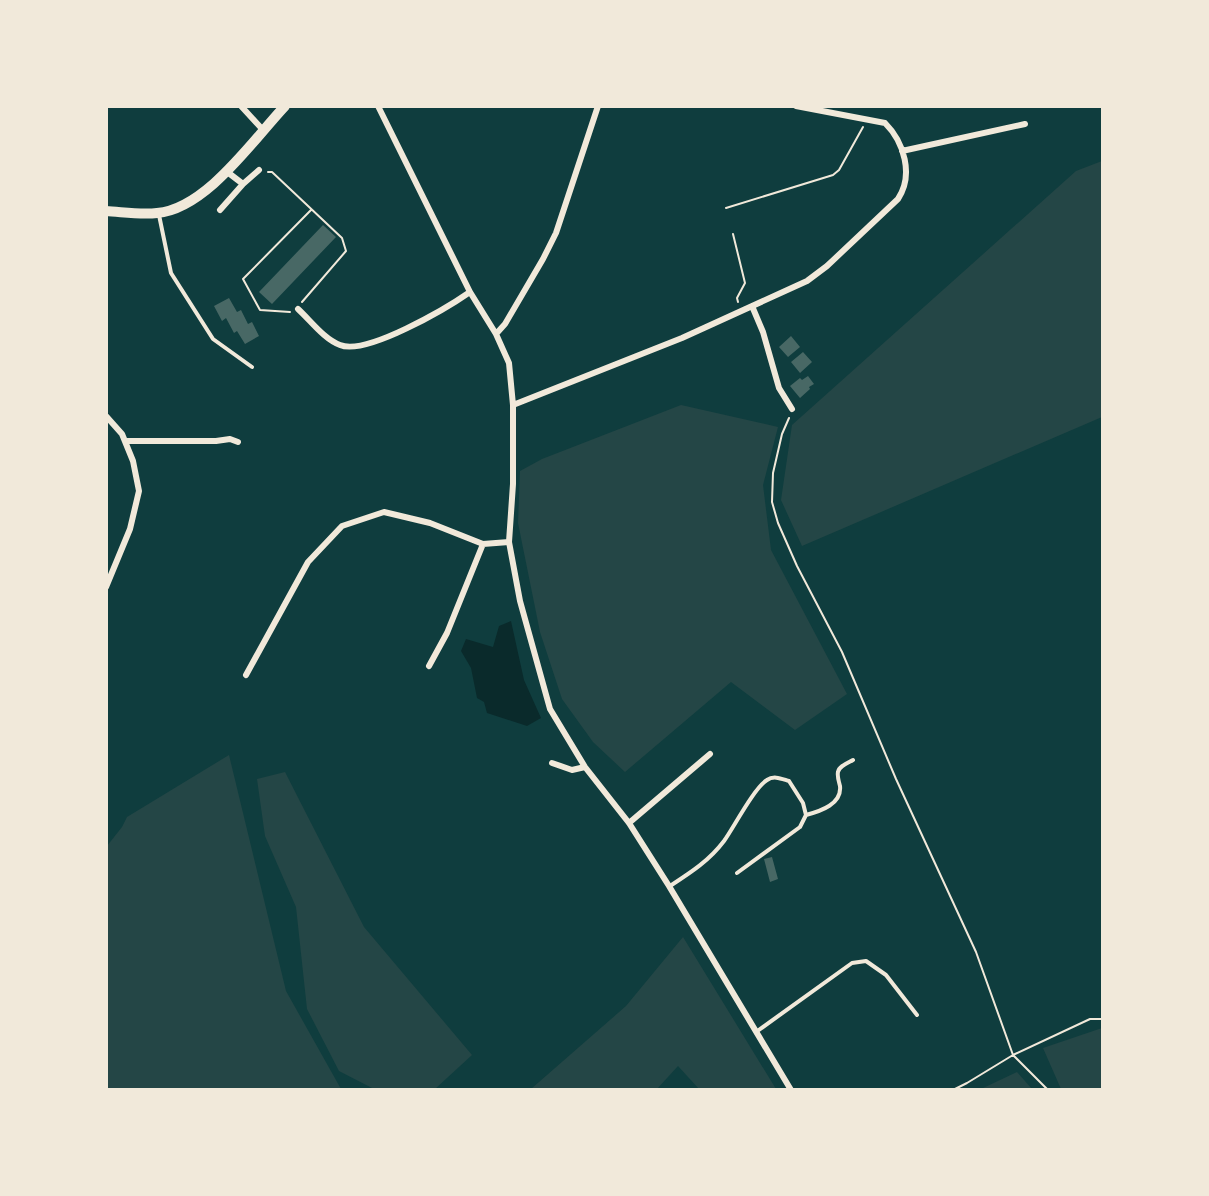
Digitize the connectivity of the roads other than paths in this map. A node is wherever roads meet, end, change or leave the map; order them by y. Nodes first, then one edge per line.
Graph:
1 (241, 106) edge
2 (285, 106) edge
3 (378, 106) edge
4 (598, 106) edge
5 (796, 106) edge
6 (1025, 124) dead end
7 (263, 130) junction
8 (902, 151) junction
9 (259, 170) road end
10 (226, 171) junction
11 (243, 184) junction
12 (220, 210) dead end
13 (106, 211) edge
14 (158, 213) junction
15 (470, 292) junction
16 (752, 306) junction
17 (298, 309) road end
18 (496, 334) junction
19 (252, 367) dead end
20 (513, 405) junction
21 (792, 409) road end
22 (106, 416) edge
23 (125, 441) junction
24 (238, 442) dead end
25 (509, 542) junction
26 (483, 544) junction
27 (106, 587) edge
28 (429, 666) dead end
29 (246, 675) dead end
30 (710, 754) dead end
31 (853, 760) dead end
32 (552, 763) dead end
33 (585, 767) junction
34 (806, 814) junction
35 (628, 823) junction
36 (737, 873) dead end
37 (669, 886) junction
38 (917, 1015) dead end
39 (756, 1032) junction
40 (791, 1089) edge

1 - 7 street
2 - 7 street
3 - 15 street
4 - 18 street
5 - 8 street
6 - 8 street
7 - 10 street
8 - 16 street
9 - 11 street
10 - 11 street
10 - 14 street
11 - 12 street
13 - 14 street
14 - 19 lane
15 - 17 street
15 - 18 street
16 - 20 street
16 - 21 street
18 - 20 street
20 - 25 street
22 - 23 street
23 - 24 street
23 - 27 street
25 - 26 street
25 - 33 street
26 - 28 street
26 - 29 street
30 - 35 street
31 - 34 lane
32 - 33 street
33 - 35 street
34 - 36 lane
34 - 37 lane
35 - 37 street
37 - 39 street
38 - 39 lane
39 - 40 street

